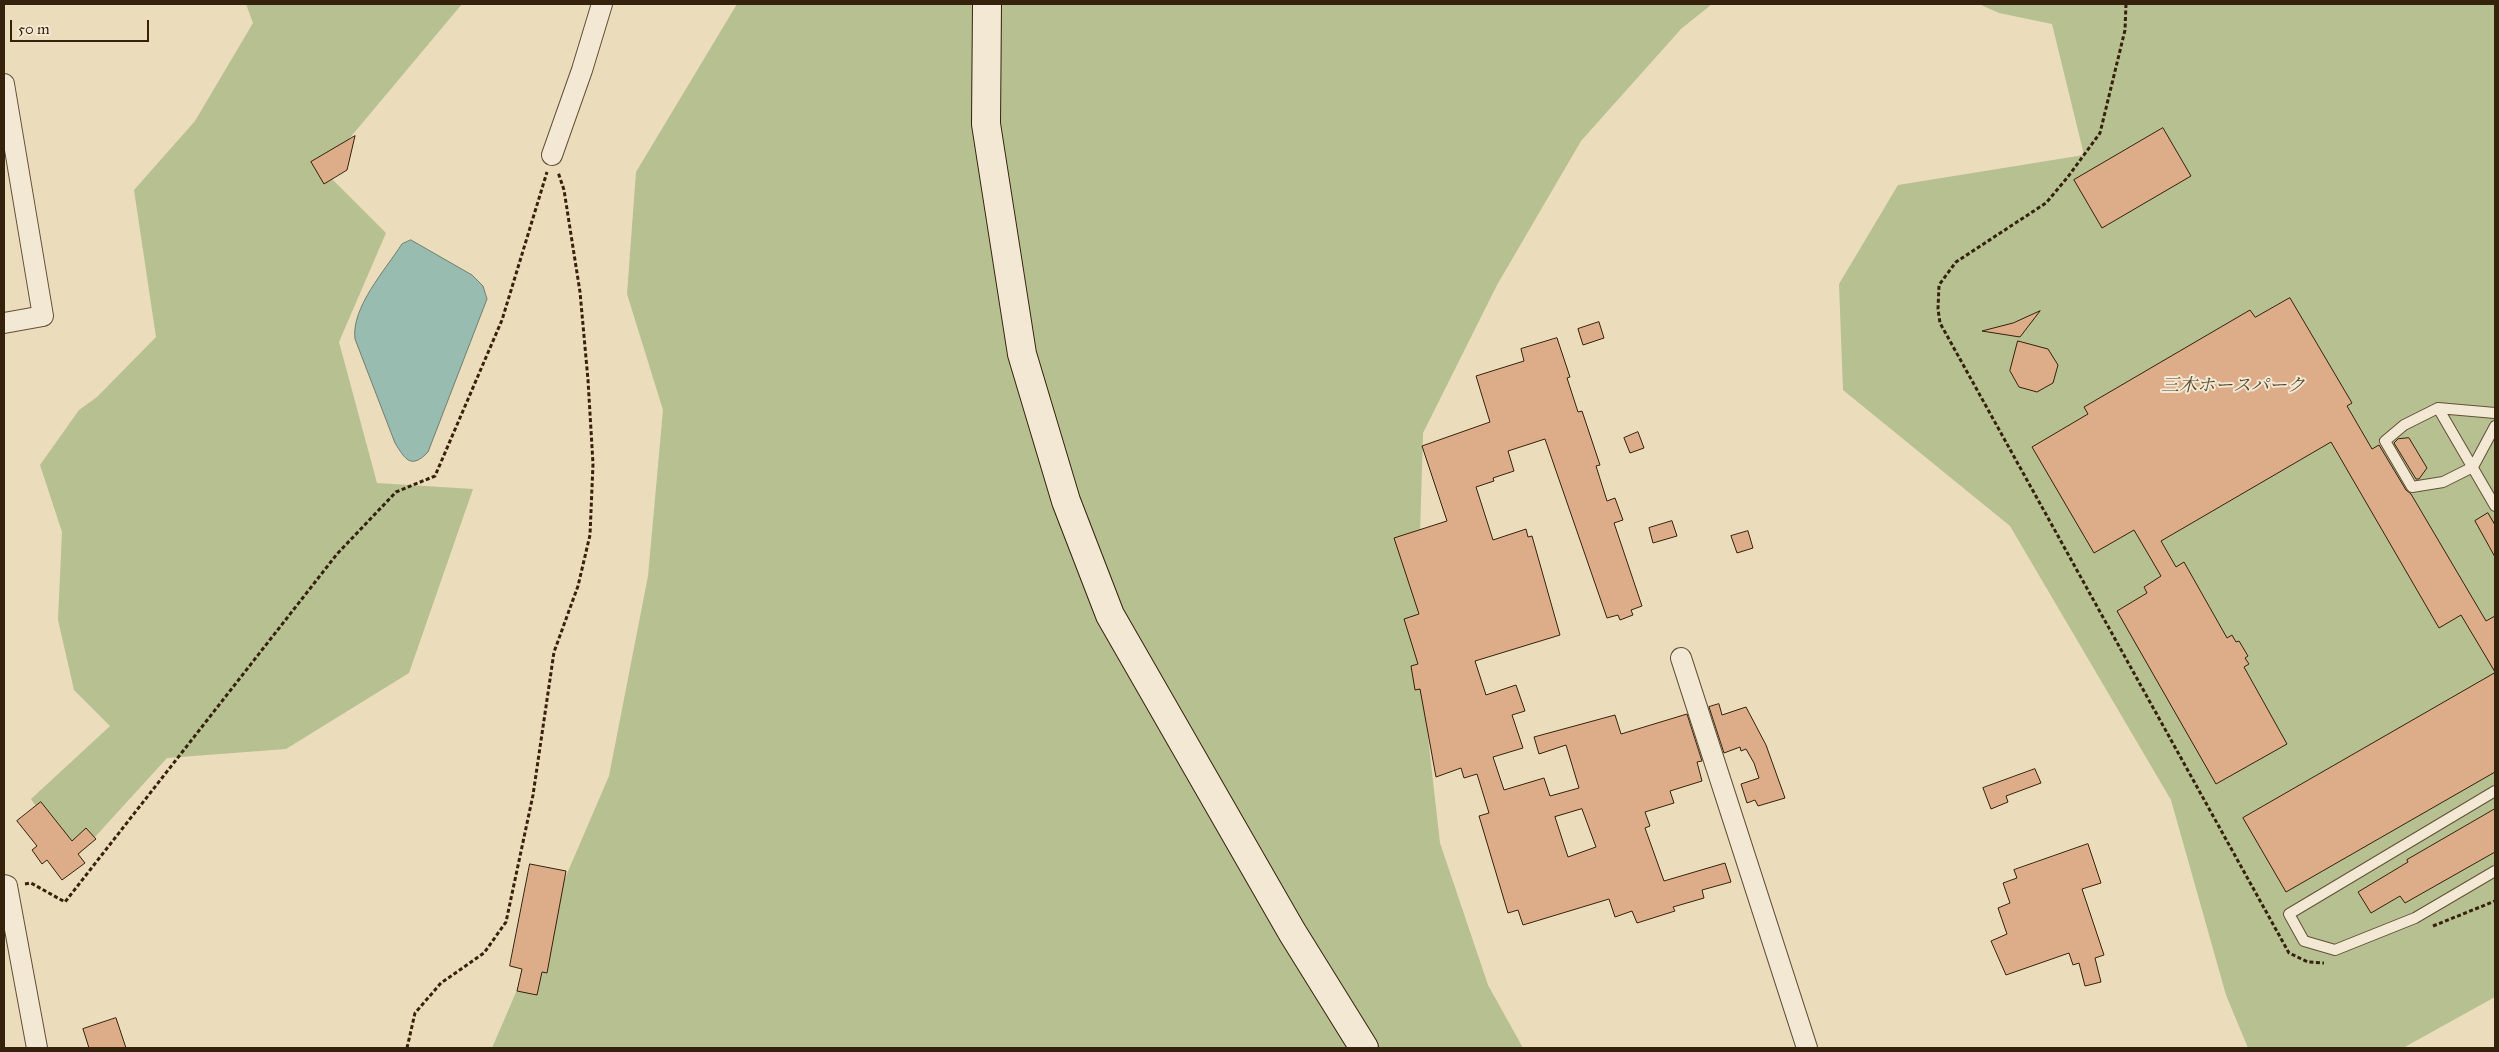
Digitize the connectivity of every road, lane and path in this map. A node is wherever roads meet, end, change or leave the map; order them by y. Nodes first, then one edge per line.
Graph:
1 (602, 4) edge
2 (987, 4) edge
3 (2126, 4) edge
4 (4, 84) edge
5 (552, 155) junction
6 (4, 323) edge
7 (2438, 408) junction
8 (2495, 413) edge
9 (2495, 426) edge
10 (2473, 467) junction
11 (2495, 506) edge
12 (1680, 658) dead end
13 (2495, 792) edge
14 (2495, 871) edge
15 (6, 886) edge
16 (2495, 901) edge
17 (2430, 927) dead end
18 (2328, 963) dead end
19 (36, 1048) edge
20 (407, 1048) edge
21 (1364, 1048) edge
22 (1807, 1048) edge

1 - 5 street
2 - 21 street
3 - 18 path
4 - 6 street
5 - 15 path
5 - 20 path
7 - 8 lane
7 - 10 lane
7 - 10 lane
9 - 10 lane
10 - 11 lane
12 - 22 street
13 - 14 lane
15 - 19 street
16 - 17 path

